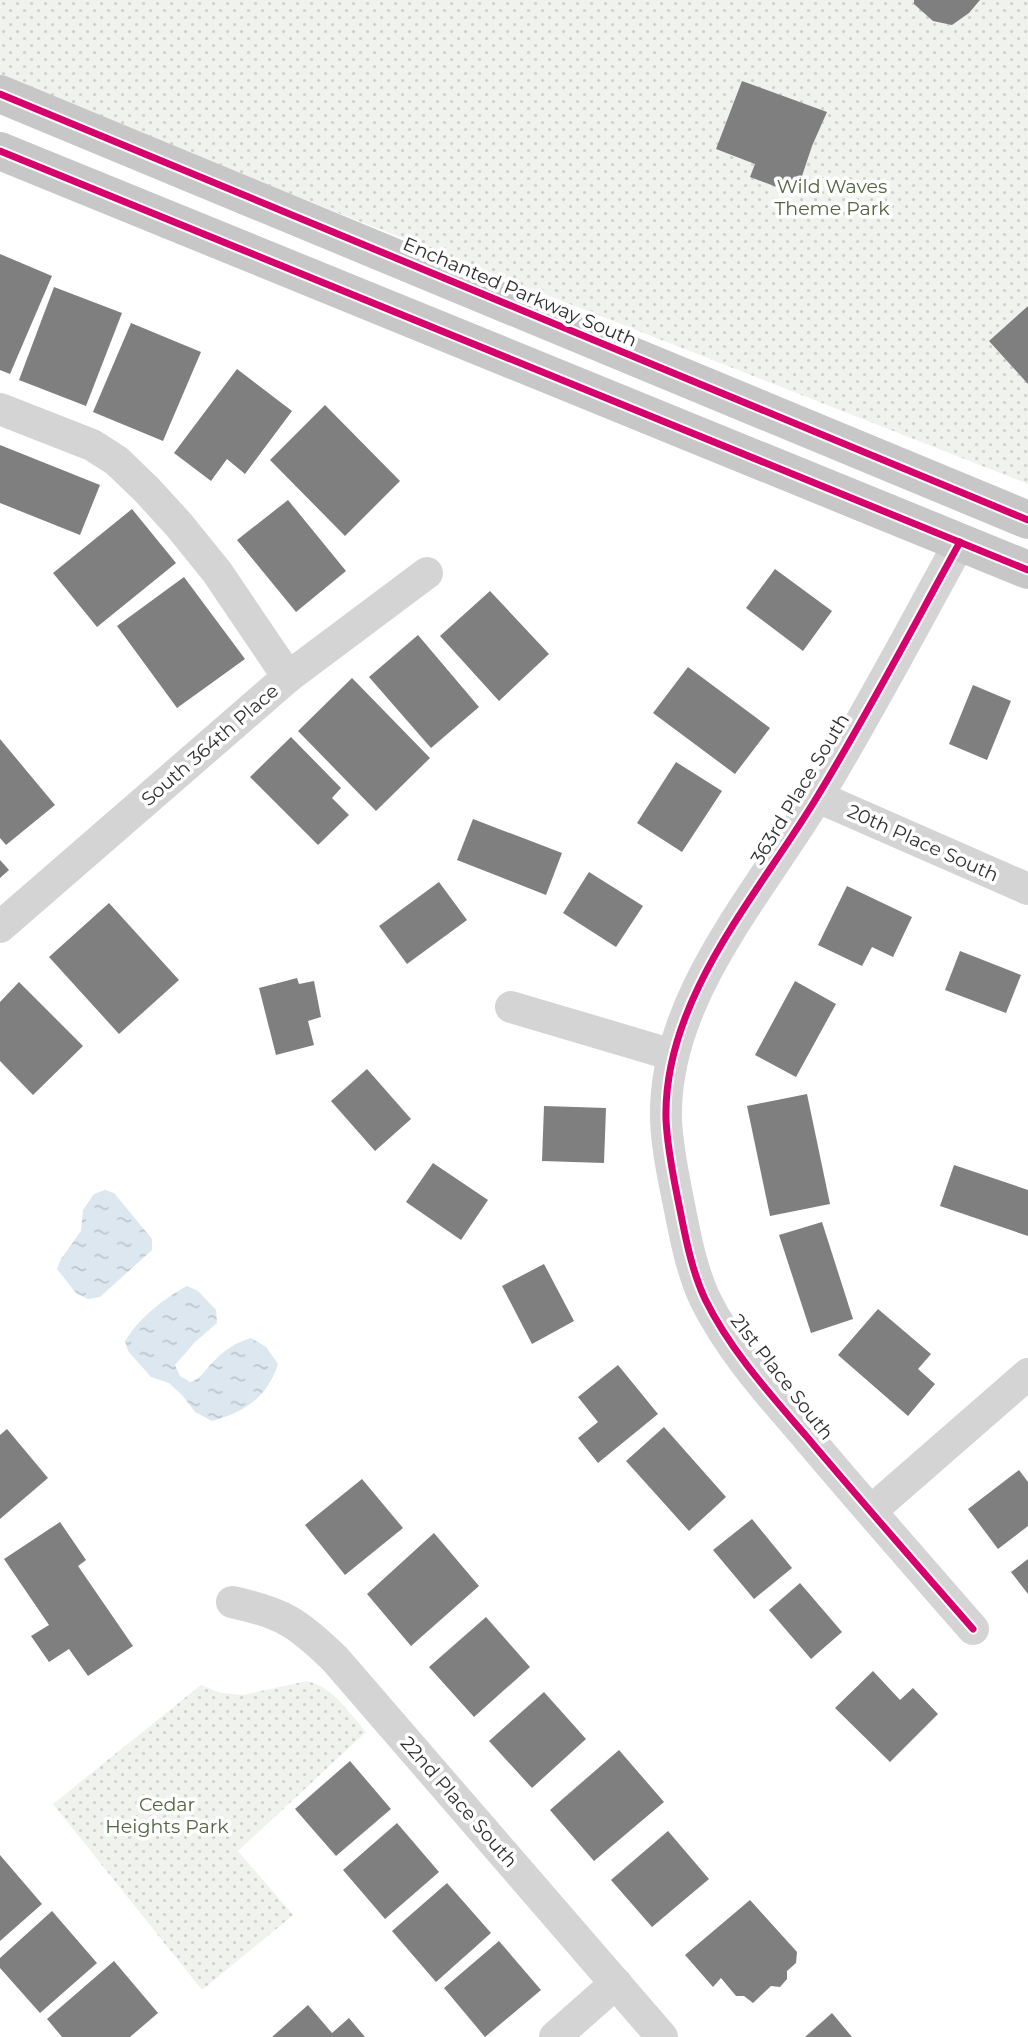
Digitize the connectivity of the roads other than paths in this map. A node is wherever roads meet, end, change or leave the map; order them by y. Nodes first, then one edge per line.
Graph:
1 (0, 94) edge
2 (0, 151) edge
3 (0, 409) edge
4 (1028, 520) edge
5 (1028, 538) edge
6 (960, 542) junction
7 (1028, 570) edge
8 (427, 573) dead end
9 (288, 677) junction
10 (818, 797) junction
11 (1028, 889) edge
12 (0, 927) edge
13 (511, 1007) dead end
14 (673, 1055) junction
15 (1028, 1374) edge
16 (871, 1511) junction
17 (232, 1602) dead end
18 (973, 1629) dead end
19 (616, 1983) junction
20 (555, 2037) edge
21 (662, 2037) edge

1 - 4 main road, Enchanted Parkway South
2 - 6 main road
3 - 9 street
5 - 6 main road
6 - 7 main road
6 - 10 street, 363rd Place South
8 - 9 street, South 364th Place
9 - 12 street, South 364th Place
10 - 11 street, 20th Place South
10 - 14 street, 363rd Place South
13 - 14 street
14 - 16 street, 21st Place South
15 - 16 street
16 - 18 street, 21st Place South
17 - 19 street, 22nd Place South
19 - 20 street
19 - 21 street, 22nd Place South

